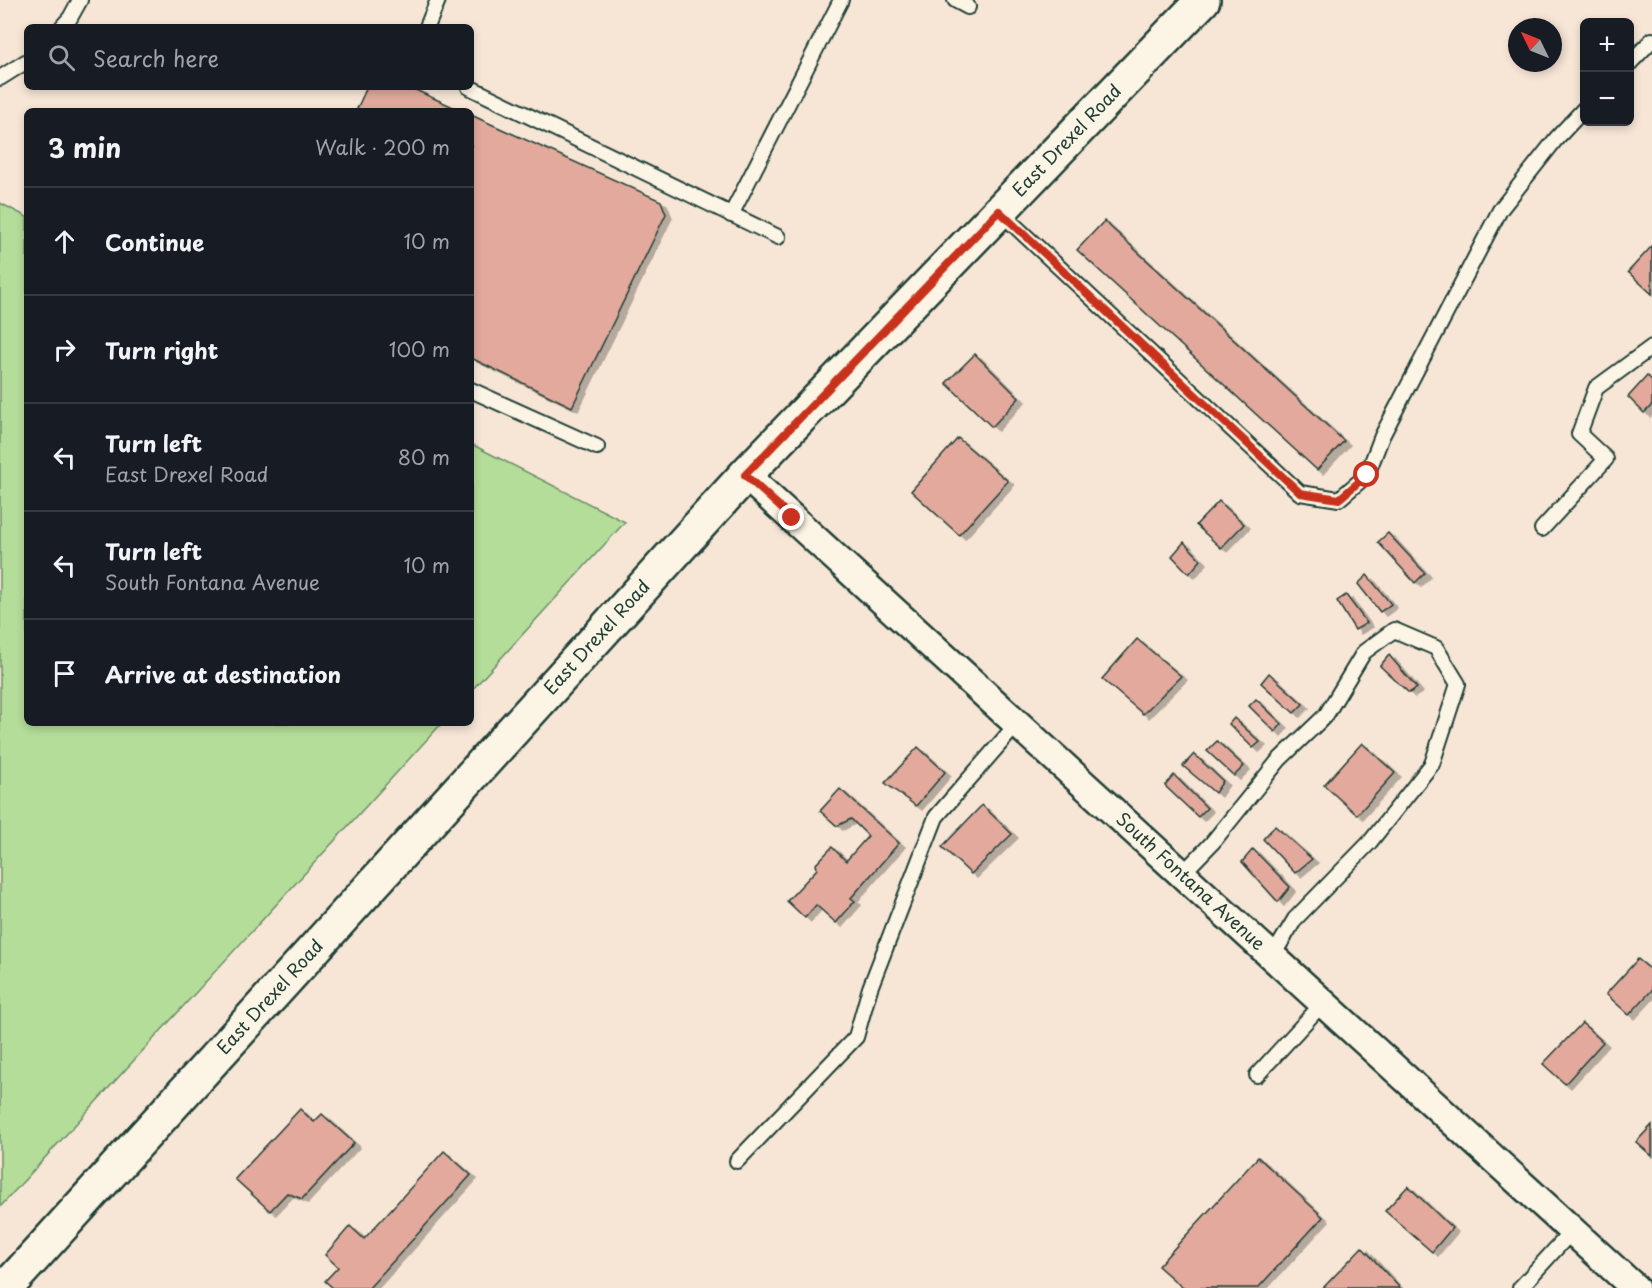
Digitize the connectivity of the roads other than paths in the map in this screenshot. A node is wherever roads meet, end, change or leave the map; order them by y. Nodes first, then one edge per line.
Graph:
1 (80, 0) edge
2 (438, 0) edge
3 (841, 0) edge
4 (955, 0) edge
5 (1203, 0) edge
6 (968, 7) dead end
7 (65, 24) edge
8 (428, 24) edge
9 (1652, 40) edge
10 (1634, 58) edge
11 (24, 63) edge
12 (0, 78) edge
13 (474, 89) edge
14 (1580, 113) edge
15 (999, 211) junction
16 (731, 215) junction
17 (778, 237) dead end
18 (1652, 347) edge
19 (474, 391) edge
20 (597, 447) dead end
21 (745, 475) junction
22 (1542, 530) dead end
23 (1017, 724) junction
24 (1182, 874) junction
25 (1272, 957) junction
26 (1323, 1003) junction
27 (1257, 1075) dead end
28 (737, 1161) dead end
29 (1572, 1231) junction
30 (6, 1288) edge
31 (1520, 1288) edge
32 (1635, 1288) edge

1 - 7 lane
2 - 8 lane
3 - 16 lane
4 - 6 lane
5 - 15 street, East Drexel Road
9 - 10 lane
11 - 12 lane
13 - 16 lane
14 - 15 lane
15 - 21 street, East Drexel Road
16 - 17 lane
18 - 22 lane
19 - 20 lane
21 - 23 street, South Fontana Avenue
21 - 30 street, East Drexel Road
23 - 24 street, South Fontana Avenue
23 - 28 lane
24 - 25 street, South Fontana Avenue
24 - 25 lane
25 - 26 street, South Fontana Avenue
26 - 27 lane
26 - 29 street, South Fontana Avenue
29 - 31 lane
29 - 32 street, South Fontana Avenue

